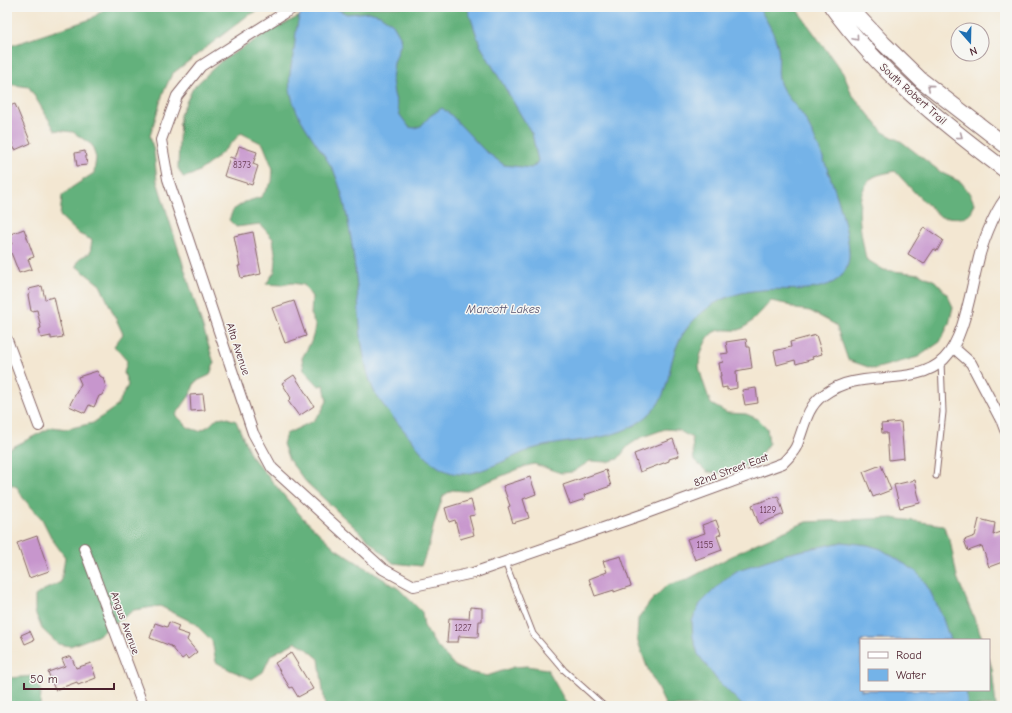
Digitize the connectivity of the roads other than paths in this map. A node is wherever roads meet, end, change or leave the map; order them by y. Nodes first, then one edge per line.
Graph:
1 (296, 7) edge
2 (832, 7) edge
3 (849, 7) edge
4 (1005, 145) edge
5 (1005, 170) edge
6 (1005, 199) edge
7 (7, 340) edge
8 (954, 348) junction
9 (941, 362) junction
10 (39, 426) dead end
11 (1005, 430) edge
12 (936, 476) dead end
13 (84, 548) dead end
14 (505, 562) junction
15 (414, 586) joint
16 (142, 706) edge
17 (604, 706) edge

1 - 15 street, Alta Avenue
2 -> 5 main road, South Robert Trail
4 -> 3 main road, South Robert Trail
6 - 8 street, 82nd Street East
7 - 10 street
8 - 9 street, 82nd Street East
8 - 11 street
9 - 12 lane
9 - 14 street, 82nd Street East
13 - 16 street, Angus Avenue
14 - 15 street, 82nd Street East
14 - 17 lane

